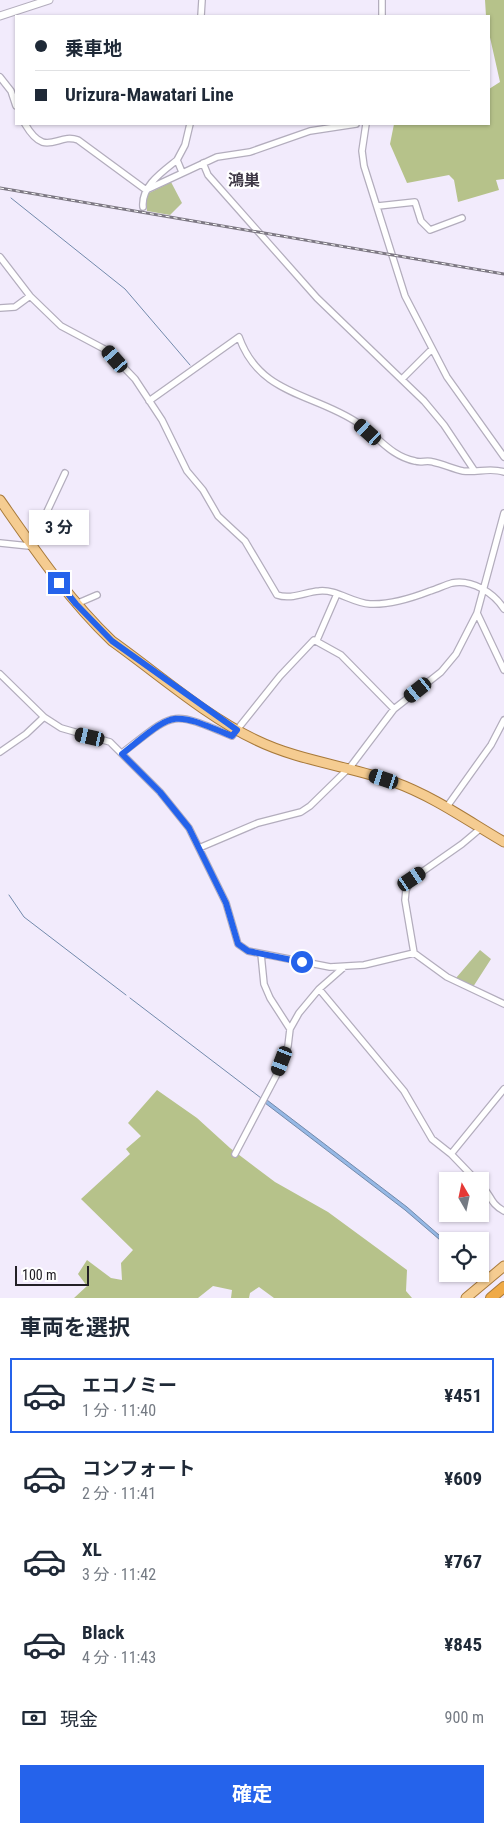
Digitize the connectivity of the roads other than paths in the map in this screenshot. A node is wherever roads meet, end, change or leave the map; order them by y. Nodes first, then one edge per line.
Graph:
1 (49, 0) edge
2 (202, 0) edge
3 (382, 0) edge
4 (201, 15) edge
5 (382, 15) edge
6 (0, 16) edge
7 (0, 77) edge
8 (15, 103) edge
9 (25, 125) edge
10 (190, 125) edge
11 (349, 125) edge
12 (366, 125) edge
13 (177, 160) junction
14 (203, 163) junction
15 (182, 172) junction
16 (146, 190) junction
17 (378, 206) junction
18 (143, 207) dead end
19 (462, 218) dead end
20 (0, 257) edge
21 (30, 296) junction
22 (0, 308) edge
23 (432, 349) junction
24 (402, 379) junction
25 (149, 401) junction
26 (504, 457) edge
27 (474, 470) junction
28 (65, 472) dead end
29 (504, 472) edge
30 (0, 500) edge
31 (504, 513) edge
32 (0, 543) edge
33 (30, 543) junction
34 (483, 588) junction
35 (337, 594) junction
36 (97, 595) dead end
37 (76, 604) junction
38 (504, 609) edge
39 (477, 613) junction
40 (317, 640) junction
41 (504, 670) edge
42 (0, 674) edge
43 (394, 709) junction
44 (44, 717) junction
45 (504, 720) edge
46 (237, 730) junction
47 (0, 752) edge
48 (122, 754) junction
49 (348, 769) junction
50 (446, 808) junction
51 (481, 828) junction
52 (504, 841) edge
53 (199, 848) junction
54 (414, 953) junction
55 (261, 954) junction
56 (343, 968) junction
57 (319, 990) junction
58 (504, 1004) edge
59 (290, 1029) junction
60 (504, 1089) edge
61 (235, 1154) dead end
62 (451, 1154) junction
63 (468, 1172) edge
64 (489, 1196) edge
65 (504, 1211) edge
66 (504, 1266) edge
67 (504, 1289) edge
68 (466, 1298) edge
69 (491, 1298) edge
70 (496, 1298) edge

1 - 6 street
2 - 4 street
3 - 5 street
7 - 8 street
9 - 16 street
10 - 13 street
11 - 14 street
12 - 17 street
13 - 15 street
13 - 16 street
14 - 15 street
14 - 24 street
15 - 16 street
16 - 18 street
17 - 19 street
17 - 23 street
20 - 21 street
21 - 22 street
21 - 25 street
23 - 24 street
23 - 26 street
24 - 27 street
25 - 27 street
25 - 35 street
27 - 29 street
28 - 33 street
30 - 33 main road
31 - 34 street
32 - 33 street
33 - 37 main road
34 - 35 street
34 - 38 street
34 - 39 street
35 - 40 street
36 - 37 street
37 - 46 main road
39 - 41 street
39 - 43 street
40 - 43 street
40 - 46 street
42 - 44 street
43 - 49 street
44 - 47 street
44 - 48 street
45 - 50 street
46 - 48 street
46 - 49 main road
48 - 53 street
49 - 50 main road
49 - 53 street
50 - 51 main road
51 - 52 main road
51 - 54 street
53 - 55 street
54 - 56 street
54 - 58 street
55 - 56 street
55 - 59 street
56 - 57 street
57 - 59 street
57 - 62 street
59 - 61 street
60 - 62 street
62 - 63 street
64 - 65 street
66 - 68 main road
67 - 69 highway
67 - 70 highway

